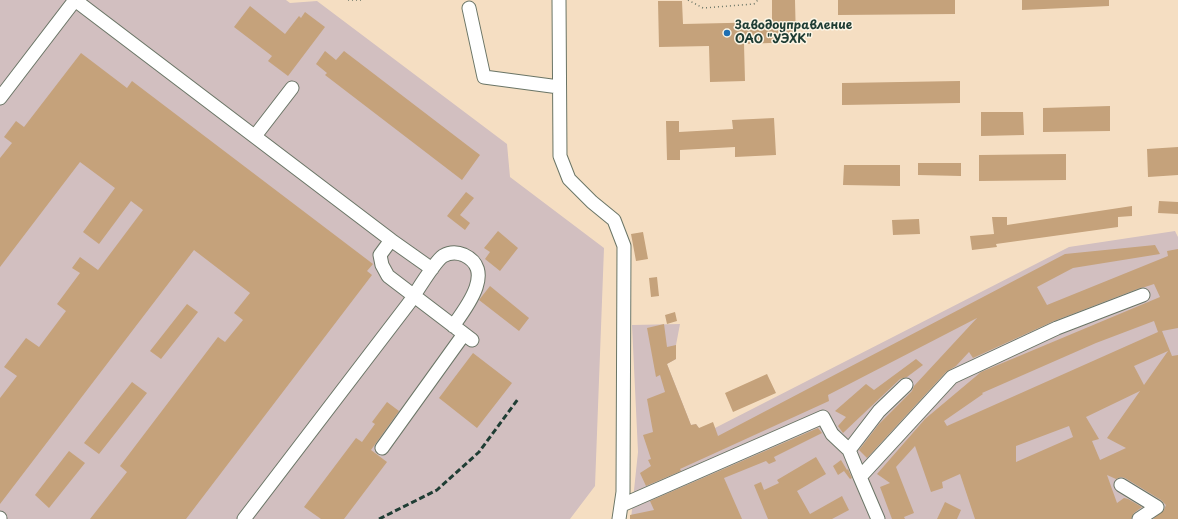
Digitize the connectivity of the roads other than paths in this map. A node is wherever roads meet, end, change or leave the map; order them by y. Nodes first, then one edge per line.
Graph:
1 (75, 0) edge
2 (559, 0) edge
3 (470, 8) dead end
4 (559, 87) junction
5 (292, 88) dead end
6 (0, 98) edge
7 (255, 136) junction
8 (391, 240) junction
9 (432, 269) junction
10 (1143, 295) dead end
11 (414, 296) junction
12 (463, 333) junction
13 (906, 385) dead end
14 (382, 448) dead end
15 (849, 450) junction
16 (860, 477) junction
17 (1121, 485) dead end
18 (622, 505) junction
19 (244, 519) edge
20 (620, 519) edge
21 (878, 519) edge
22 (1139, 519) edge

1 - 6 street
1 - 7 street
2 - 4 street
3 - 4 street
4 - 18 street
5 - 7 street
7 - 8 street
8 - 9 street
8 - 11 street
9 - 11 street
9 - 12 street
10 - 16 street
11 - 12 street
11 - 19 street
12 - 14 street
13 - 15 street
15 - 16 street
15 - 18 street
16 - 21 street
17 - 22 street
18 - 20 street

